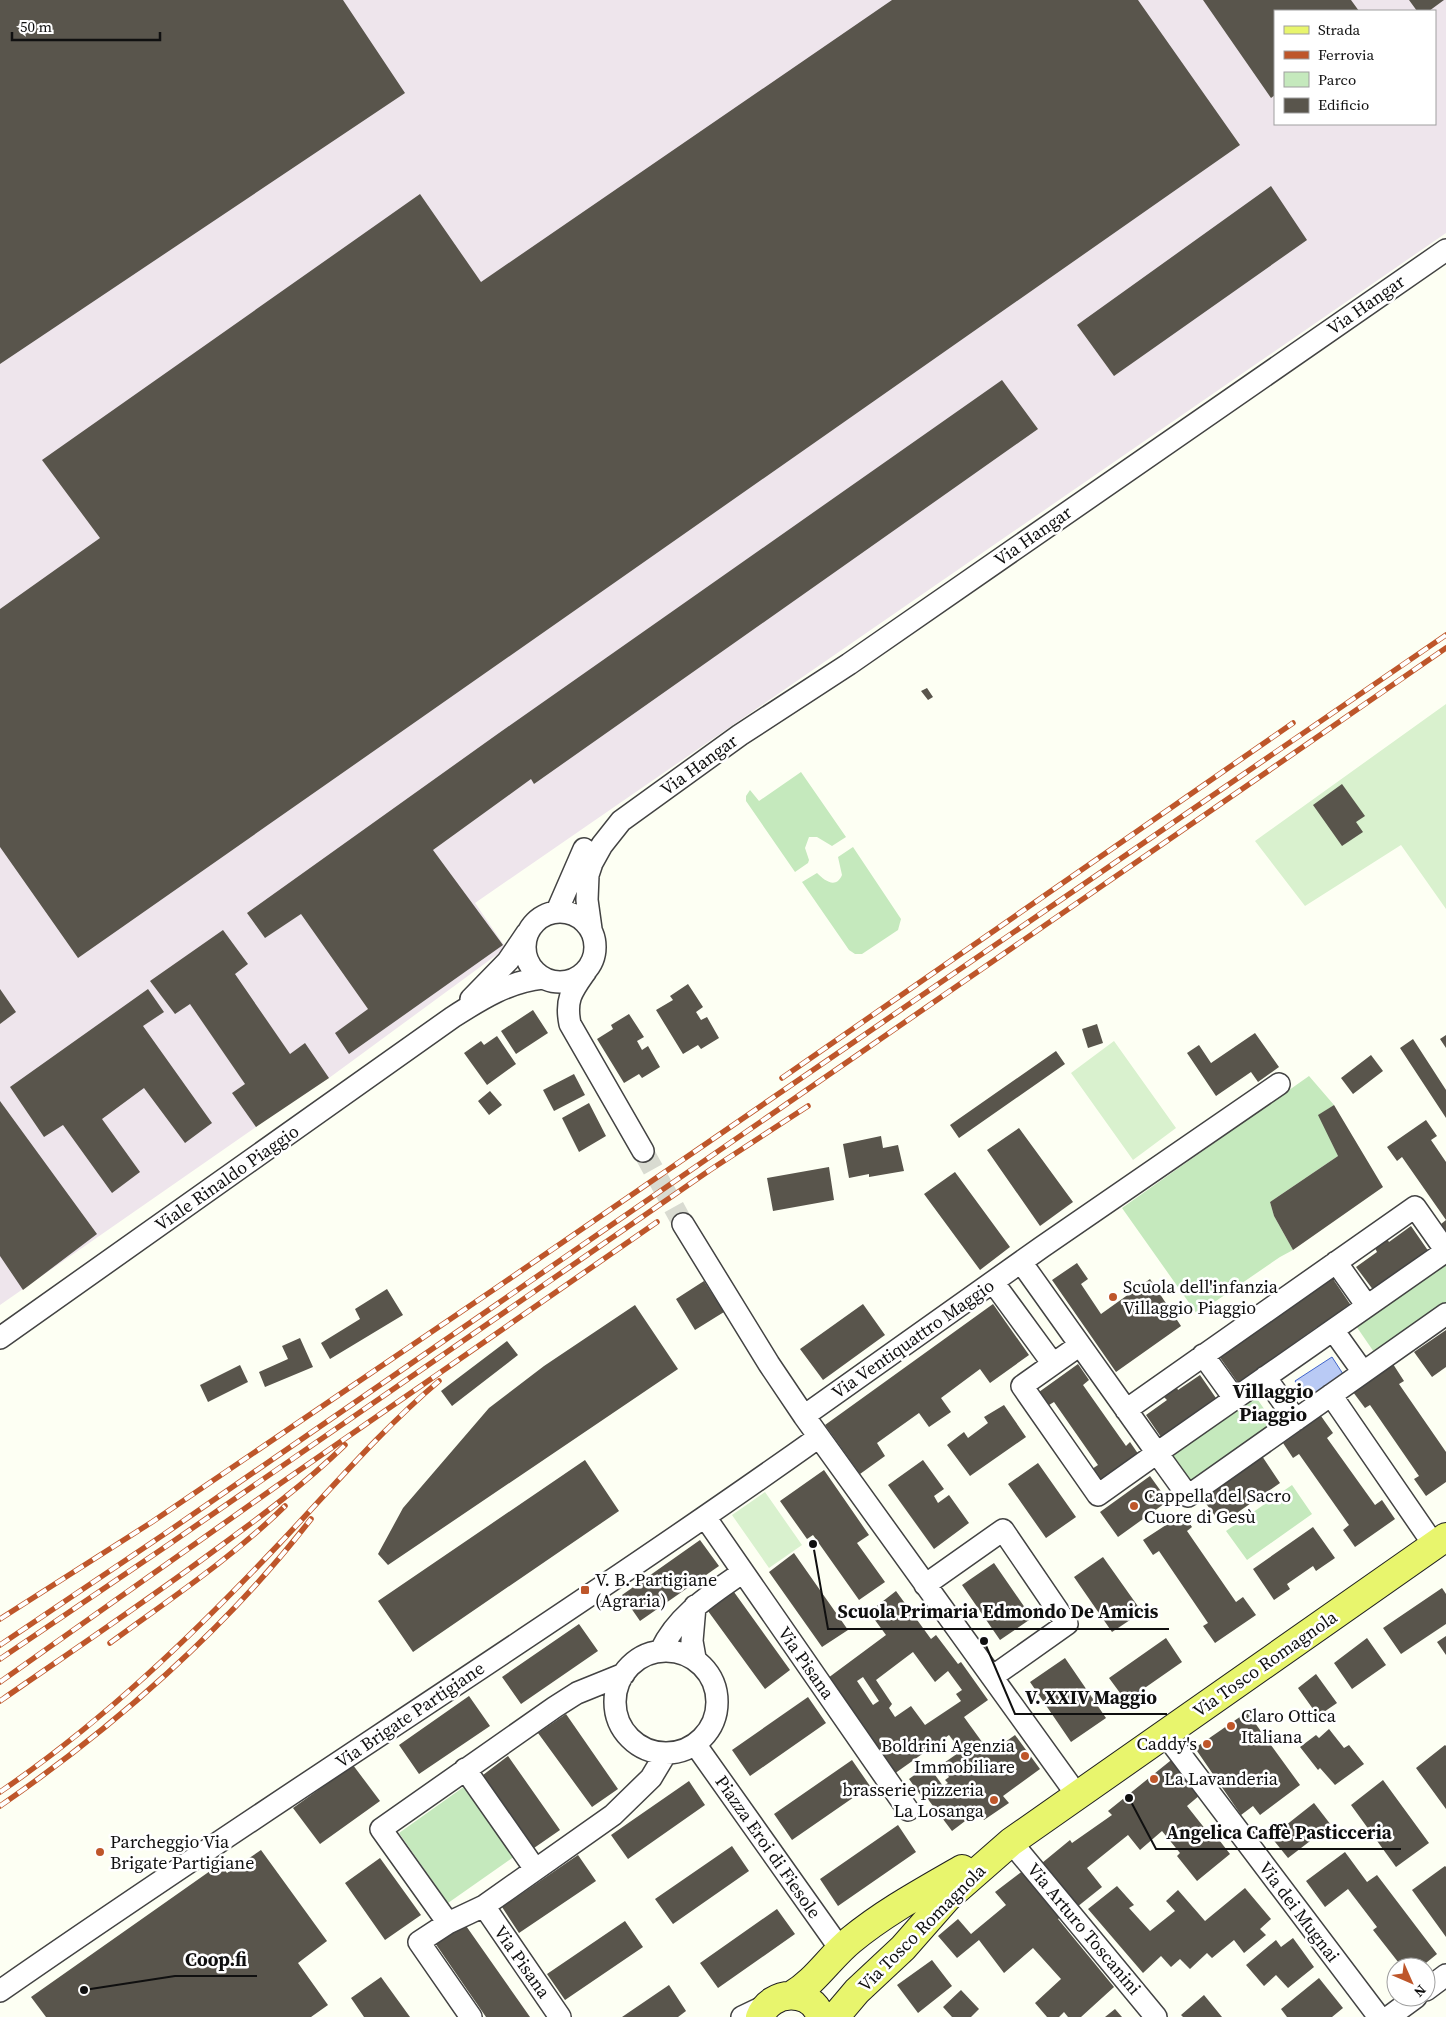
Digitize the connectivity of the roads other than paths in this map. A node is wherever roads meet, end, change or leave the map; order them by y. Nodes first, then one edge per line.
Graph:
1 (1446, 250) edge
2 (621, 821) junction
3 (556, 911) junction
4 (591, 929) junction
5 (527, 933) junction
6 (586, 971) junction
7 (543, 978) junction
8 (453, 1017) junction
9 (1279, 1084) dead end
10 (643, 1151) tunnel mouth
11 (683, 1224) tunnel mouth
12 (1446, 1251) edge
13 (1021, 1262) junction
14 (1336, 1262) junction
15 (993, 1282) junction
16 (1367, 1306) junction
17 (1446, 1314) edge
18 (1332, 1330) junction
19 (0, 1338) edge
20 (1080, 1345) junction
21 (1202, 1355) junction
22 (1053, 1364) junction
23 (1363, 1372) junction
24 (1265, 1377) junction
25 (1331, 1395) junction
26 (1234, 1398) junction
27 (1126, 1410) junction
28 (804, 1416) junction
29 (1296, 1420) junction
30 (819, 1438) junction
31 (1157, 1453) junction
32 (705, 1517) junction
33 (1440, 1541) edge
34 (743, 1572) junction
35 (925, 1585) junction
36 (695, 1606) junction
37 (661, 1650) junction
38 (695, 1658) junction
39 (624, 1674) junction
40 (992, 1677) junction
41 (578, 1694) junction
42 (616, 1710) junction
43 (1165, 1734) junction
44 (695, 1744) junction
45 (666, 1753) junction
46 (465, 1769) junction
47 (1077, 1795) junction
48 (908, 1810) dead end
49 (1011, 1842) junction
50 (535, 1869) junction
51 (484, 1906) junction
52 (448, 1923) junction
53 (841, 1950) junction
54 (0, 1991) edge
55 (792, 1995) junction
56 (1402, 2007) edge
57 (764, 2011) edge
58 (471, 2017) edge
59 (560, 2017) edge
60 (742, 2017) edge
61 (821, 2017) edge
62 (835, 2017) edge
63 (1156, 2017) edge
64 (1379, 2017) edge
65 (1389, 2017) edge

1 - 2 street, Via Hangar
2 - 3 street, Via Hangar
2 - 4 street, Via Hangar
3 - 4 street
3 - 5 street
4 - 6 street
5 - 7 street
5 - 8 street, Viale Rinaldo Piaggio
6 - 7 street
6 - 10 street
7 - 8 street, Viale Rinaldo Piaggio
8 - 19 street, Viale Rinaldo Piaggio
9 - 13 street, Via Ventiquattro Maggio
11 - 28 street
12 - 14 street
12 - 16 street
13 - 15 street, Via Ventiquattro Maggio
13 - 20 street
14 - 16 street
14 - 21 street
15 - 22 street
15 - 28 street, Via Ventiquattro Maggio
16 - 18 street
17 - 23 street
18 - 23 street
18 - 24 street
20 - 22 street
20 - 27 street
21 - 26 street
21 - 27 street
22 - 31 street
23 - 25 street
24 - 26 street
24 - 29 street
25 - 29 street
25 - 33 street
26 - 31 street
27 - 31 street
28 - 30 street
29 - 31 street
30 - 32 street, Via Brigate Partigiane
30 - 35 street
32 - 34 street, Via Pisana
32 - 54 street, Via Brigate Partigiane
33 - 43 main road, Via Tosco Romagnola
34 - 36 street
34 - 48 street, Via Pisana
35 - 40 street
35 - 40 street
36 - 37 street
36 - 38 street
37 - 38 street
37 - 39 street
38 - 44 street
39 - 41 street
39 - 42 street
40 - 47 street
41 - 42 street
41 - 46 street
42 - 45 street
43 - 47 main road, Via Tosco Romagnola
43 - 64 street, Via dei Mugnai
44 - 45 street
44 - 53 street, Piazza Eroi di Fiesole
45 - 50 street
46 - 50 street
46 - 52 street
47 - 49 main road, Via Tosco Romagnola
49 - 53 main road, Via Tosco Romagnola
49 - 62 main road, Via Tosco Romagnola
49 - 63 street, Via Arturo Toscanini
50 - 51 street
51 - 52 street
51 - 59 street, Via Pisana
52 - 58 street
53 - 55 main road, Via Tosco Romagnola
55 - 57 main road, Via Tosco Romagnola
55 - 61 main road
56 - 65 street
57 - 60 street

